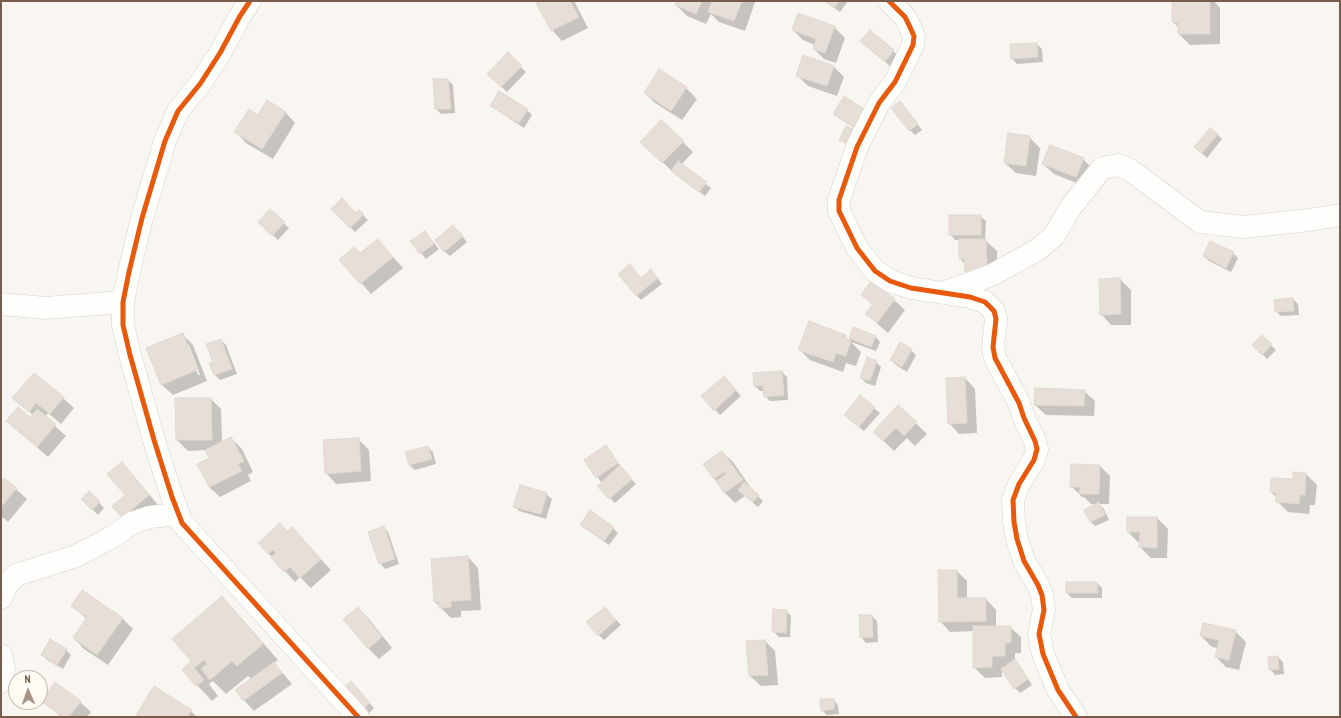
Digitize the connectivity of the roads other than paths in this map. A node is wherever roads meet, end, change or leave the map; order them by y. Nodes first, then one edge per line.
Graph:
1 (250, 1) edge
2 (889, 1) edge
3 (1340, 214) edge
4 (945, 292) junction
5 (123, 302) junction
6 (1, 304) edge
7 (179, 514) junction
8 (1, 598) edge
9 (1, 655) edge
10 (1, 682) edge
11 (358, 717) edge
12 (1076, 717) edge

1 - 5 street
2 - 4 street
3 - 4 street
4 - 12 street
5 - 6 street
5 - 7 street
7 - 8 street
7 - 11 street
9 - 10 street

